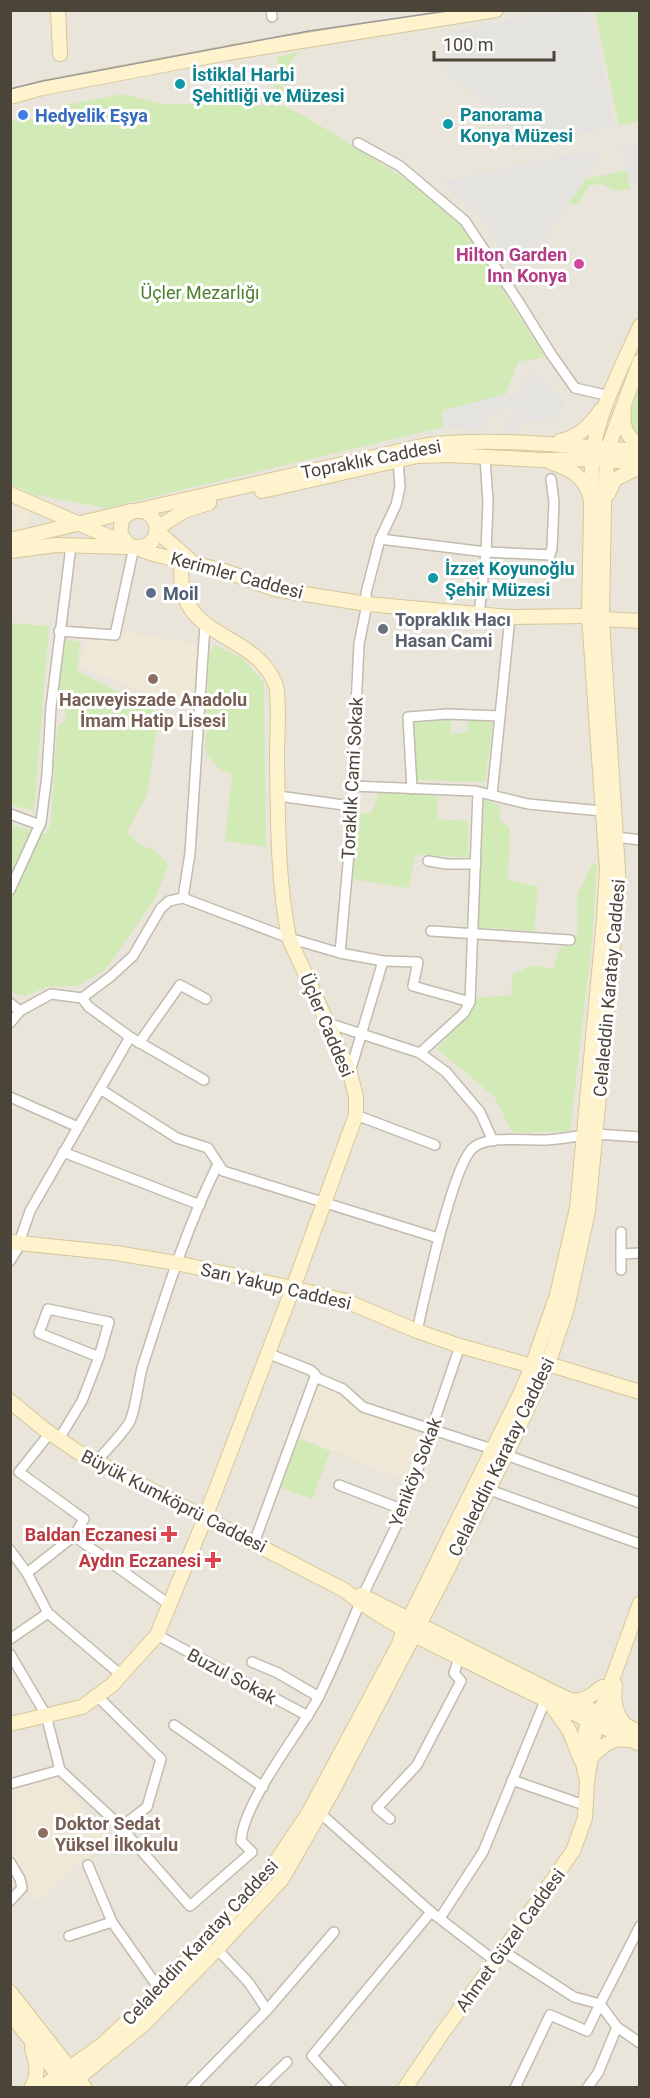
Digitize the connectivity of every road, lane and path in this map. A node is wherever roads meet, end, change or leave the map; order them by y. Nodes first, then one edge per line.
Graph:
1 (58, 10) edge
2 (496, 10) edge
3 (60, 54) dead end
4 (10, 97) edge
5 (358, 143) dead end
6 (639, 326) edge
7 (639, 361) edge
8 (610, 396) junction
9 (625, 398) junction
10 (538, 442) junction
11 (639, 446) edge
12 (639, 451) edge
13 (600, 454) junction
14 (485, 457) junction
15 (398, 460) junction
16 (543, 460) junction
17 (634, 468) edge
18 (551, 479) dead end
19 (10, 494) edge
20 (598, 501) junction
21 (36, 506) junction
22 (136, 511) junction
23 (77, 523) junction
24 (157, 530) junction
25 (27, 536) junction
26 (380, 539) junction
27 (10, 540) edge
28 (71, 546) junction
29 (133, 547) junction
30 (10, 551) edge
31 (486, 552) junction
32 (188, 562) junction
33 (367, 604) junction
34 (479, 614) junction
35 (510, 617) junction
36 (596, 617) junction
37 (639, 621) edge
38 (205, 626) junction
39 (59, 631) junction
40 (500, 716) junction
41 (352, 786) junction
42 (412, 789) junction
43 (478, 792) junction
44 (492, 795) junction
45 (278, 796) junction
46 (351, 806) junction
47 (602, 812) junction
48 (10, 814) edge
49 (40, 825) junction
50 (617, 837) junction
51 (639, 840) edge
52 (428, 861) dead end
53 (476, 864) junction
54 (10, 890) edge
55 (183, 898) junction
56 (431, 931) dead end
57 (472, 934) junction
58 (289, 938) junction
59 (570, 940) dead end
60 (339, 953) junction
61 (384, 961) junction
62 (82, 998) junction
63 (206, 999) dead end
64 (470, 1002) junction
65 (10, 1003) edge
66 (20, 1011) junction
67 (10, 1023) edge
68 (328, 1023) junction
69 (362, 1033) junction
70 (130, 1037) junction
71 (139, 1043) junction
72 (420, 1053) junction
73 (350, 1073) junction
74 (204, 1080) dead end
75 (100, 1089) junction
76 (10, 1097) edge
77 (356, 1115) junction
78 (78, 1127) junction
79 (590, 1135) junction
80 (639, 1137) edge
81 (493, 1141) junction
82 (435, 1145) dead end
83 (63, 1152) junction
84 (218, 1164) junction
85 (324, 1202) junction
86 (201, 1205) junction
87 (621, 1232) dead end
88 (438, 1238) junction
89 (17, 1243) edge
90 (639, 1253) edge
91 (621, 1254) junction
92 (10, 1261) edge
93 (176, 1263) junction
94 (621, 1270) dead end
95 (293, 1288) junction
96 (417, 1331) junction
97 (459, 1347) junction
98 (267, 1353) junction
99 (99, 1357) junction
100 (548, 1364) junction
101 (532, 1366) junction
102 (315, 1377) junction
103 (639, 1392) edge
104 (10, 1401) edge
105 (433, 1428) junction
106 (54, 1436) junction
107 (499, 1452) junction
108 (96, 1462) junction
109 (339, 1485) dead end
110 (487, 1489) junction
111 (639, 1503) edge
112 (404, 1510) junction
113 (206, 1514) junction
114 (75, 1536) junction
115 (254, 1543) junction
116 (639, 1544) edge
117 (10, 1550) edge
118 (27, 1574) junction
119 (362, 1599) junction
120 (639, 1604) edge
121 (170, 1605) junction
122 (48, 1613) junction
123 (411, 1627) junction
124 (157, 1635) junction
125 (10, 1639) edge
126 (10, 1654) edge
127 (459, 1658) junction
128 (252, 1662) dead end
129 (617, 1665) junction
130 (121, 1675) junction
131 (602, 1687) junction
132 (97, 1696) junction
133 (319, 1697) junction
134 (547, 1701) junction
135 (572, 1701) junction
136 (46, 1715) junction
137 (308, 1716) junction
138 (594, 1717) junction
139 (10, 1724) edge
140 (174, 1725) dead end
141 (626, 1726) junction
142 (638, 1739) edge
143 (586, 1760) junction
144 (60, 1770) junction
145 (512, 1780) junction
146 (10, 1784) edge
147 (262, 1787) junction
148 (586, 1806) junction
149 (320, 1814) junction
150 (390, 1819) dead end
151 (121, 1827) junction
152 (10, 1862) edge
153 (88, 1865) dead end
154 (10, 1901) edge
155 (431, 1912) junction
156 (440, 1918) junction
157 (112, 1922) junction
158 (639, 1926) edge
159 (334, 1932) dead end
160 (69, 1936) dead end
161 (217, 1949) junction
162 (499, 1956) junction
163 (160, 1990) junction
164 (10, 1992) edge
165 (600, 2004) junction
166 (267, 2010) junction
167 (10, 2013) edge
168 (617, 2027) junction
169 (30, 2040) junction
170 (639, 2043) edge
171 (287, 2062) dead end
172 (70, 2082) edge
173 (264, 2086) edge
174 (31, 2088) edge
175 (41, 2088) edge
176 (191, 2088) edge
177 (341, 2088) edge
178 (405, 2088) edge
179 (515, 2088) edge
180 (587, 2088) edge

1 - 3 main road
2 - 4 main road
5 - 8 street
6 - 8 main road, Celaleddin Karatay Caddesi
7 - 9 main road, Celaleddin Karatay Caddesi
8 - 10 main road
8 - 13 main road, Celaleddin Karatay Caddesi
9 - 11 main road
9 - 13 main road, Celaleddin Karatay Caddesi
10 - 13 main road, Topraklık Caddesi
10 - 22 main road, Topraklık Caddesi
12 - 13 main road
13 - 16 main road, Topraklık Caddesi
13 - 17 main road
13 - 20 main road, Celaleddin Karatay Caddesi
14 - 15 main road, Topraklık Caddesi
14 - 16 main road, Topraklık Caddesi
14 - 31 street
15 - 24 main road, Topraklık Caddesi
15 - 26 street, Toraklık Cami Sokak
16 - 20 main road
17 - 20 main road
18 - 31 street
19 - 21 main road
20 - 36 main road, Celaleddin Karatay Caddesi
21 - 23 main road
21 - 25 main road
22 - 23 main road, Topraklık Caddesi
22 - 24 main road
22 - 29 main road
23 - 25 main road, Topraklık Caddesi
23 - 29 main road
24 - 29 main road
24 - 32 main road
25 - 27 main road, Topraklık Caddesi
26 - 31 street
26 - 33 street, Toraklık Cami Sokak
28 - 29 main road
28 - 30 main road
28 - 39 street
29 - 32 main road, Kerimler Caddesi
29 - 39 street
31 - 34 street
32 - 33 main road, Kerimler Caddesi
32 - 38 main road, Üçler Caddesi
33 - 34 main road, Kerimler Caddesi
33 - 41 street, Toraklık Cami Sokak
34 - 35 main road, Kerimler Caddesi
35 - 36 main road, Kerimler Caddesi
35 - 40 street
36 - 37 main road, Kerimler Caddesi
36 - 47 main road, Celaleddin Karatay Caddesi
36 - 50 main road, Celaleddin Karatay Caddesi
38 - 45 main road, Üçler Caddesi
38 - 55 street
39 - 49 street
40 - 42 street
40 - 44 street
41 - 42 street
41 - 46 street, Toraklık Cami Sokak
42 - 43 street
43 - 44 street
43 - 53 street
44 - 47 street
45 - 46 street
45 - 58 main road, Üçler Caddesi
46 - 60 street, Toraklık Cami Sokak
47 - 79 main road, Celaleddin Karatay Caddesi
48 - 49 street
49 - 54 street
50 - 51 street
50 - 79 main road, Celaleddin Karatay Caddesi
52 - 53 street
53 - 57 street
55 - 58 street
55 - 62 street
56 - 57 street
57 - 59 street
57 - 64 street
58 - 60 street
58 - 68 main road, Üçler Caddesi
60 - 61 street
61 - 64 street
61 - 69 street
62 - 66 street
62 - 70 street
63 - 71 street
64 - 72 street
65 - 66 street
66 - 67 street
68 - 69 street
68 - 73 main road, Üçler Caddesi
69 - 72 street
69 - 73 street
70 - 71 street
70 - 75 street
71 - 74 street
72 - 81 street
73 - 77 main road, Üçler Caddesi
75 - 78 street
75 - 84 street
76 - 78 street
77 - 82 street
77 - 85 main road, Üçler Caddesi
78 - 83 street
79 - 80 street
79 - 81 street
79 - 100 main road, Celaleddin Karatay Caddesi
79 - 101 main road, Celaleddin Karatay Caddesi
81 - 88 street
83 - 86 street
83 - 89 street
84 - 85 street
84 - 86 street
85 - 88 street
85 - 95 main road, Üçler Caddesi
86 - 93 street
87 - 91 street
88 - 96 street
89 - 92 street
89 - 93 main road, Sarı Yakup Caddesi
90 - 91 street
91 - 94 street
93 - 95 main road, Sarı Yakup Caddesi
93 - 108 street
95 - 96 main road, Sarı Yakup Caddesi
95 - 98 main road, Üçler Caddesi
96 - 97 main road, Sarı Yakup Caddesi
97 - 101 main road, Sarı Yakup Caddesi
97 - 105 street, Yeniköy Sokak
98 - 102 street
98 - 113 main road, Üçler Caddesi
99 - 99 street
99 - 106 street
100 - 103 main road
100 - 107 main road, Celaleddin Karatay Caddesi
101 - 107 main road, Celaleddin Karatay Caddesi
102 - 105 street
102 - 115 street
104 - 106 main road, Büyük Kumköprü Caddesi
105 - 107 street
105 - 112 street, Yeniköy Sokak
106 - 108 main road, Büyük Kumköprü Caddesi
106 - 114 street
107 - 110 main road, Celaleddin Karatay Caddesi
107 - 111 street
107 - 123 main road, Celaleddin Karatay Caddesi
108 - 113 main road, Büyük Kumköprü Caddesi
109 - 112 street
110 - 116 street
110 - 123 main road, Celaleddin Karatay Caddesi
112 - 119 street, Yeniköy Sokak
113 - 115 main road, Büyük Kumköprü Caddesi
113 - 121 main road, Üçler Caddesi
114 - 118 street
114 - 121 street
115 - 119 main road, Büyük Kumköprü Caddesi
117 - 118 street
118 - 122 street
119 - 123 main road, Büyük Kumköprü Caddesi
119 - 133 street, Yeniköy Sokak
120 - 129 main road
121 - 124 main road, Üçler Caddesi
122 - 125 street
122 - 130 street
123 - 127 main road, Büyük Kumköprü Caddesi
123 - 135 main road, Büyük Kumköprü Caddesi
123 - 149 main road, Celaleddin Karatay Caddesi
123 - 163 main road, Celaleddin Karatay Caddesi
124 - 130 main road, Üçler Caddesi
124 - 137 street, Buzul Sokak
126 - 136 street
127 - 134 main road, Büyük Kumköprü Caddesi
127 - 150 street
128 - 133 street
129 - 131 main road
129 - 138 main road
129 - 141 main road
130 - 132 main road, Üçler Caddesi
131 - 135 main road
131 - 138 main road
132 - 136 main road, Üçler Caddesi
132 - 151 street
133 - 137 street, Yeniköy Sokak
134 - 138 main road, Büyük Kumköprü Caddesi
134 - 143 main road
134 - 145 street
135 - 138 main road, Büyük Kumköprü Caddesi
136 - 139 main road, Üçler Caddesi
136 - 144 street
137 - 147 street, Yeniköy Sokak
138 - 141 main road, Büyük Kumköprü Caddesi
138 - 142 main road, Büyük Kumköprü Caddesi
138 - 143 main road
140 - 147 street
141 - 142 main road, Büyük Kumköprü Caddesi
142 - 143 main road
143 - 148 main road, Ahmet Güzel Caddesi
144 - 146 street
144 - 151 street
145 - 148 street
145 - 156 street
147 - 151 street, Yeniköy Sokak
148 - 162 main road, Ahmet Güzel Caddesi
149 - 155 street
149 - 161 main road, Celaleddin Karatay Caddesi
152 - 154 street
153 - 157 street
155 - 156 street
155 - 177 street
156 - 162 street
157 - 160 street
157 - 163 street
158 - 165 street
159 - 166 street
161 - 166 street
161 - 172 main road, Celaleddin Karatay Caddesi
162 - 165 street
162 - 178 main road, Ahmet Güzel Caddesi
163 - 172 main road, Celaleddin Karatay Caddesi
164 - 172 main road
165 - 168 street
165 - 179 street
166 - 176 street
167 - 169 main road
168 - 170 street
168 - 180 street
169 - 172 main road
169 - 174 main road
171 - 173 street
172 - 175 main road

